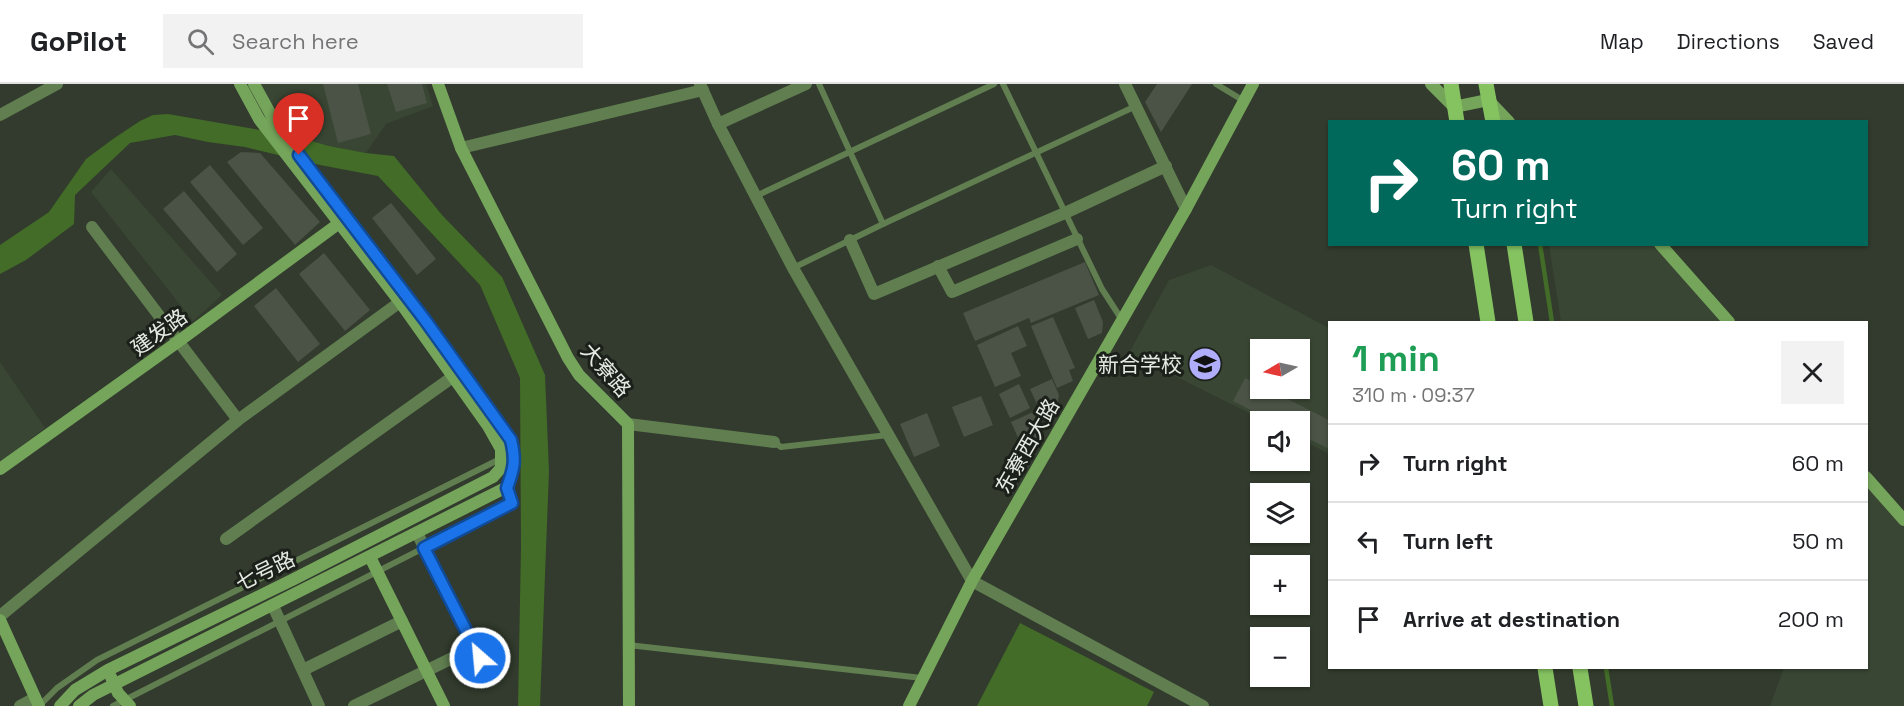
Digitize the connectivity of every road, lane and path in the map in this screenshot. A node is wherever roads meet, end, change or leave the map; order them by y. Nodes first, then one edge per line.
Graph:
1 (57, 84) edge
2 (240, 84) edge
3 (254, 84) edge
4 (438, 84) edge
5 (806, 84) edge
6 (819, 84) edge
7 (994, 84) edge
8 (1003, 84) edge
9 (1125, 84) edge
10 (1216, 84) edge
11 (1253, 84) edge
12 (1431, 84) edge
13 (1451, 84) edge
14 (1486, 84) edge
15 (701, 87) edge
16 (1488, 100) junction
17 (1244, 101) junction
18 (1136, 106) junction
19 (1456, 114) edge
20 (0, 115) edge
21 (1492, 120) edge
22 (1507, 120) edge
23 (718, 124) junction
24 (460, 148) junction
25 (849, 152) junction
26 (1037, 153) junction
27 (1166, 166) junction
28 (756, 196) junction
29 (1186, 209) junction
30 (1065, 213) junction
31 (338, 224) junction
32 (883, 224) junction
33 (92, 226) dead end
34 (1077, 239) junction
35 (850, 240) junction
36 (1476, 246) edge
37 (1514, 246) edge
38 (1662, 246) edge
39 (938, 266) junction
40 (793, 268) junction
41 (400, 302) junction
42 (1123, 320) junction
43 (1488, 321) edge
44 (1526, 321) edge
45 (1728, 321) edge
46 (179, 341) junction
47 (454, 376) junction
48 (238, 420) junction
49 (493, 423) junction
50 (628, 424) junction
51 (888, 435) junction
52 (774, 442) joint
53 (502, 457) junction
54 (0, 469) edge
55 (1868, 479) edge
56 (507, 488) junction
57 (1904, 520) edge
58 (417, 533) junction
59 (226, 539) dead end
60 (424, 548) junction
61 (370, 557) junction
62 (377, 571) junction
63 (972, 581) junction
64 (273, 606) junction
65 (0, 618) edge
66 (280, 620) junction
67 (402, 621) junction
68 (628, 645) junction
69 (475, 647) junction
70 (1545, 669) edge
71 (1580, 669) edge
72 (108, 670) junction
73 (303, 670) junction
74 (486, 670) dead end
75 (426, 671) junction
76 (922, 678) junction
77 (114, 684) junction
78 (127, 703) edge
79 (37, 704) edge
80 (20, 706) edge
81 (60, 706) edge
82 (79, 706) edge
83 (113, 706) edge
84 (319, 706) edge
85 (354, 706) edge
86 (444, 706) edge
87 (629, 706) edge
88 (909, 706) edge
89 (1203, 706) edge
90 (1551, 706) edge
91 (1586, 706) edge

1 - 20 street
2 - 31 main road
3 - 49 main road
4 - 24 main road, 大寮路
5 - 23 street
6 - 25 lane
7 - 25 lane
8 - 26 lane
9 - 18 street
10 - 17 lane
11 - 17 main road, 东寮西大路
12 - 19 main road
13 - 19 main road
14 - 16 main road
15 - 23 street
15 - 24 street
16 - 19 main road
16 - 21 main road
16 - 22 main road
17 - 29 main road, 东寮西大路
18 - 26 lane
18 - 27 street
23 - 28 street
24 - 50 main road, 大寮路
25 - 28 lane
25 - 32 lane
26 - 30 lane
26 - 32 lane
27 - 29 street
27 - 30 street
28 - 40 street
29 - 42 main road, 东寮西大路
30 - 34 lane
30 - 39 street
31 - 41 main road
31 - 46 main road, 建发路
32 - 35 lane
33 - 46 street
34 - 39 street
34 - 42 lane
35 - 39 street
35 - 40 lane
36 - 43 main road
37 - 44 main road
38 - 45 main road
40 - 51 street
41 - 47 main road
41 - 48 street
42 - 63 main road, 东寮西大路
46 - 48 street
46 - 54 main road, 建发路
47 - 49 main road
47 - 59 street
48 - 65 street
49 - 53 main road
49 - 56 main road
50 - 52 street
50 - 68 main road, 大寮路
51 - 52 lane
51 - 63 street
53 - 72 main road, 七号路
53 - 79 lane
55 - 57 main road
56 - 58 main road, 七号路
56 - 60 lane
58 - 60 street
58 - 61 main road, 七号路
60 - 62 lane
60 - 69 street
61 - 62 main road
61 - 64 main road, 七号路
62 - 66 lane
62 - 67 main road
63 - 76 main road, 东寮西大路
63 - 89 street
64 - 66 street
64 - 77 main road, 七号路
65 - 79 main road
66 - 73 street
66 - 78 lane
67 - 73 street
67 - 75 main road
68 - 76 lane
68 - 87 main road, 大寮路
69 - 74 street
69 - 75 street
70 - 90 main road
71 - 91 main road
72 - 77 main road
72 - 81 main road, 七号路
73 - 84 street
75 - 85 street
75 - 86 main road
76 - 88 main road, 东寮西大路
77 - 78 main road
77 - 82 main road, 七号路
78 - 83 lane
79 - 80 street

